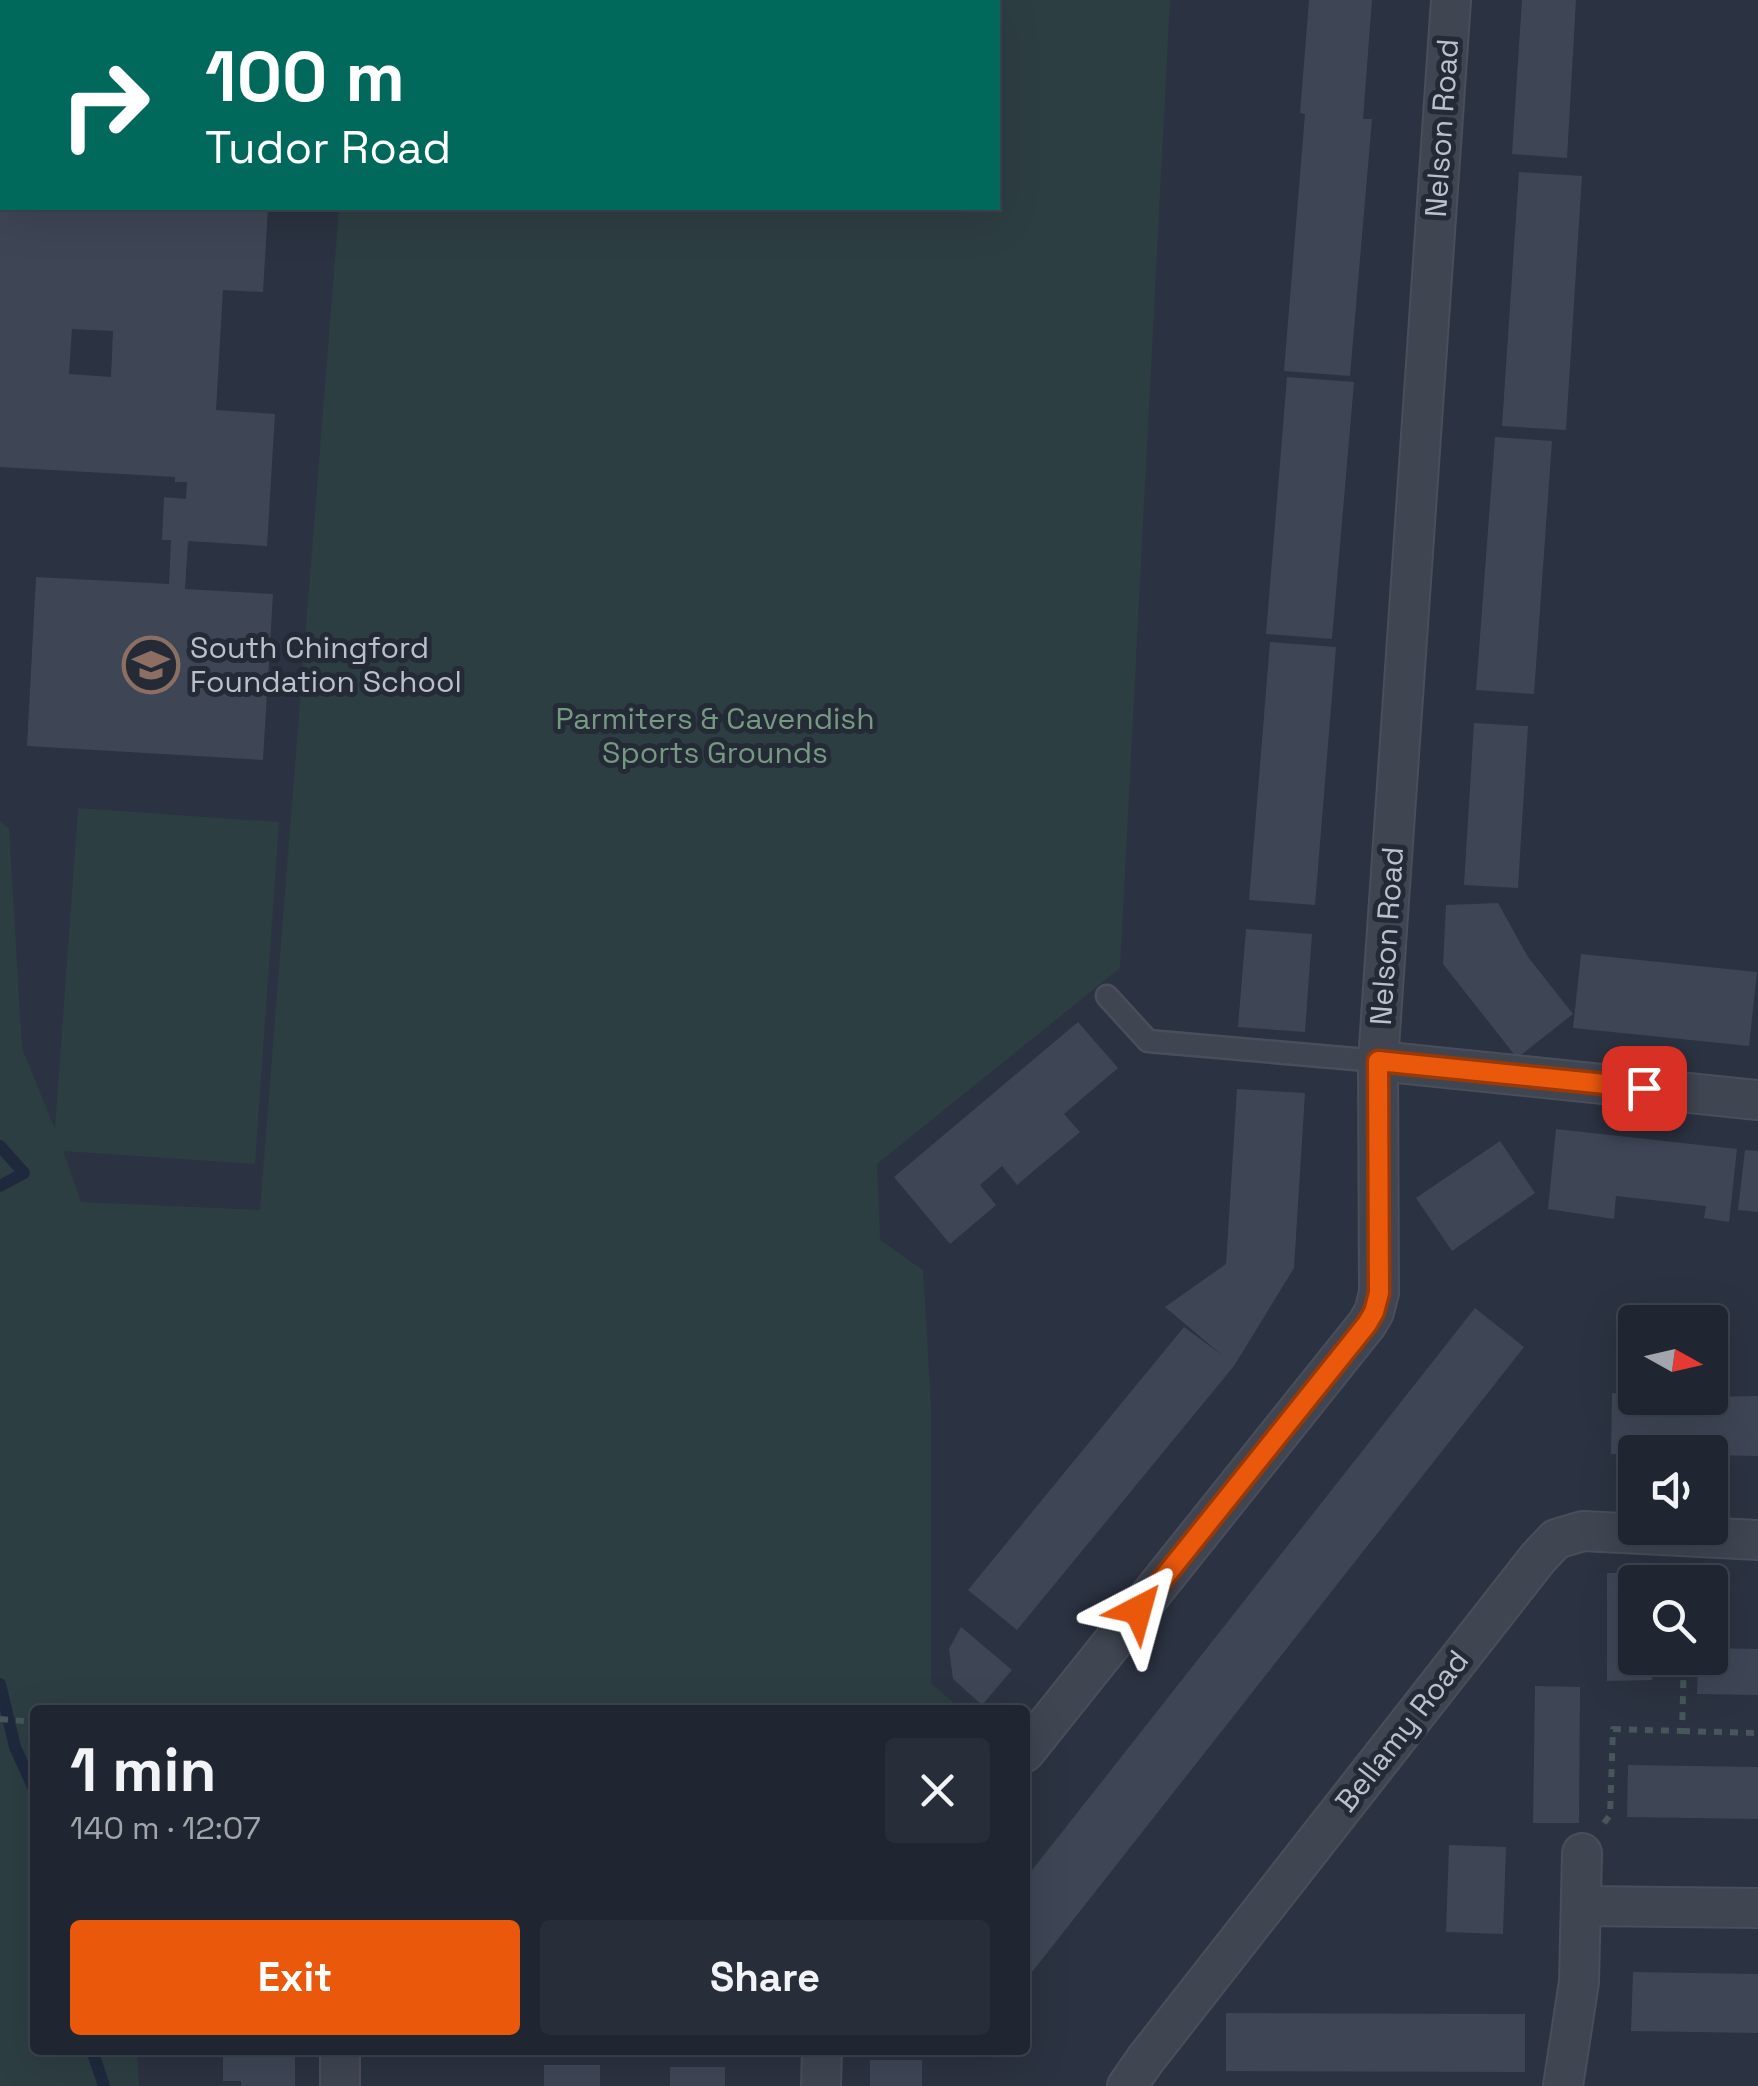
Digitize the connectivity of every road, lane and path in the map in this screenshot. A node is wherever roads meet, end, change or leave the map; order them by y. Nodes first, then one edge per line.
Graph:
1 (1451, 0) edge
2 (1107, 996) dead end
3 (1378, 1061) junction
4 (1758, 1100) edge
5 (1758, 1540) edge
6 (1684, 1675) edge
7 (0, 1719) edge
8 (30, 1722) edge
9 (1682, 1731) junction
10 (1758, 1733) edge
11 (1030, 1746) edge
12 (1582, 1853) joint
13 (1582, 1906) junction
14 (1758, 1908) edge
15 (340, 2055) edge
16 (822, 2055) edge
17 (340, 2086) edge
18 (821, 2086) edge
19 (1127, 2086) edge
20 (1564, 2086) edge

1 - 3 street, Nelson Road
2 - 3 lane
3 - 4 street
3 - 11 street, Nelson Road
5 - 19 street, Bellamy Road
6 - 9 path
7 - 8 path
9 - 10 path
9 - 12 path
12 - 13 street
13 - 14 street
13 - 20 street
15 - 17 street
16 - 18 street

